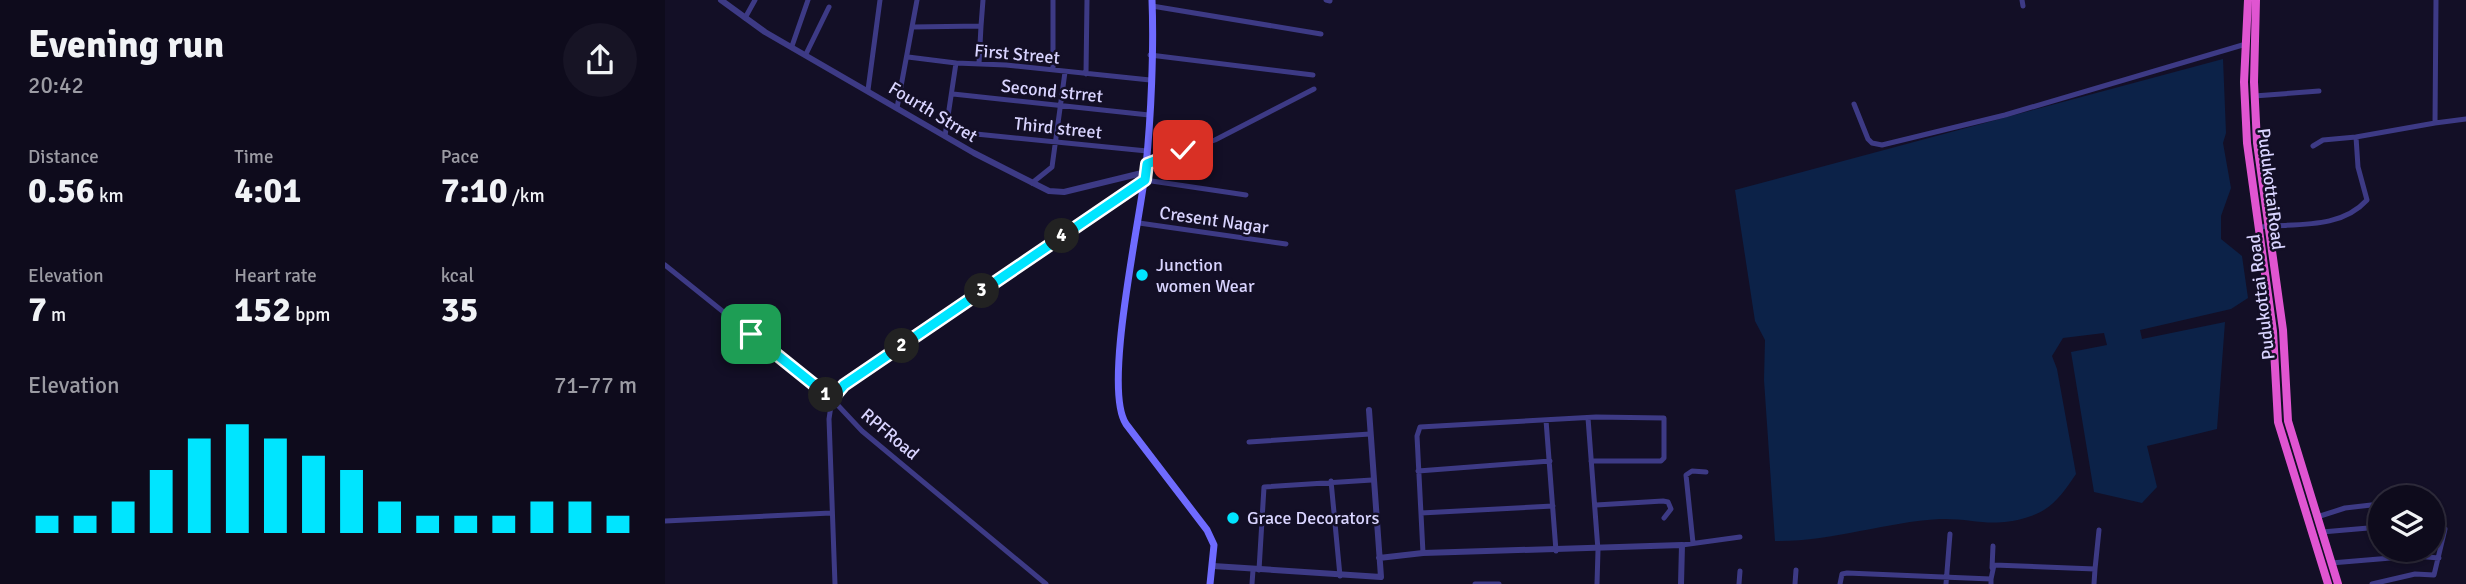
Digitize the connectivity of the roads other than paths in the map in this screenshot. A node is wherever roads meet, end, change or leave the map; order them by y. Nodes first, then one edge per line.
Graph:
1 (721, 0) edge
2 (755, 0) edge
3 (808, 0) edge
4 (880, 0) edge
5 (917, 0) edge
6 (983, 0) edge
7 (1053, 0) edge
8 (1087, 0) edge
9 (2248, 0) edge
10 (2256, 0) edge
11 (2436, 0) edge
12 (1152, 3) edge
13 (829, 7) dead end
14 (745, 19) junction
15 (981, 26) junction
16 (912, 27) junction
17 (1321, 34) dead end
18 (792, 46) junction
19 (2249, 49) junction
20 (806, 54) junction
21 (1150, 55) junction
22 (908, 57) junction
23 (955, 63) junction
24 (979, 64) junction
25 (1053, 70) junction
26 (1065, 72) junction
27 (1086, 74) junction
28 (1313, 75) dead end
29 (1150, 80) junction
30 (1314, 89) dead end
31 (868, 90) junction
32 (2319, 91) dead end
33 (953, 94) junction
34 (2254, 96) junction
35 (1854, 104) dead end
36 (1061, 106) junction
37 (897, 108) junction
38 (1149, 115) junction
39 (2466, 119) edge
40 (2435, 123) junction
41 (966, 133) dead end
42 (945, 136) junction
43 (2356, 137) junction
44 (1057, 142) junction
45 (2313, 146) dead end
46 (1147, 151) junction
47 (1146, 172) junction
48 (1032, 183) junction
49 (1246, 195) dead end
50 (1139, 223) junction
51 (2264, 226) junction
52 (1286, 244) dead end
53 (665, 265) edge
54 (832, 399) junction
55 (1369, 410) dead end
56 (1588, 418) junction
57 (1546, 420) junction
58 (1370, 434) junction
59 (1249, 442) dead end
60 (1550, 461) junction
61 (1591, 461) junction
62 (1418, 471) junction
63 (1706, 472) dead end
64 (1372, 480) junction
65 (1331, 481) junction
66 (1596, 505) junction
67 (2368, 505) edge
68 (1553, 506) junction
69 (831, 513) junction
70 (1421, 513) junction
71 (2317, 517) junction
72 (1664, 518) dead end
73 (665, 521) edge
74 (2368, 528) edge
75 (2099, 530) dead end
76 (2322, 532) junction
77 (1950, 534) dead end
78 (1740, 537) dead end
79 (1693, 542) junction
80 (1682, 545) junction
81 (1993, 546) dead end
82 (1598, 550) junction
83 (1556, 551) junction
84 (1423, 554) junction
85 (1379, 558) junction
86 (2368, 560) edge
87 (2438, 562) edge
88 (2331, 563) junction
89 (1213, 566) junction
90 (1992, 568) junction
91 (2095, 569) junction
92 (1256, 570) junction
93 (1796, 570) dead end
94 (1740, 571) dead end
95 (1897, 575) junction
96 (2427, 575) junction
97 (1340, 576) junction
98 (1946, 580) edge
99 (1381, 581) edge
100 (1991, 581) edge
101 (835, 584) edge
102 (1047, 584) edge
103 (1210, 584) edge
104 (1252, 584) edge
105 (1475, 584) edge
106 (1499, 584) edge
107 (1597, 584) edge
108 (1681, 584) edge
109 (1739, 584) edge
110 (1795, 584) edge
111 (1840, 584) edge
112 (1897, 584) edge
113 (2094, 584) edge
114 (2328, 584) edge
115 (2338, 584) edge
116 (2372, 584) edge
117 (2424, 584) edge

1 - 14 street, Fourth Strret
2 - 14 street
3 - 18 street
4 - 31 street
5 - 16 street
6 - 15 street
7 - 25 street
8 - 27 street
9 - 19 highway, PudukottaiRoad
10 - 19 highway, Pudukottai Road
11 - 40 street
12 - 17 street
12 - 21 main road
13 - 20 street
14 - 18 street, Fourth Strret
15 - 16 street
15 - 24 street
16 - 22 street
18 - 20 street, Fourth Strret
19 - 34 highway, Pudukottai Road
19 - 35 street
19 - 51 highway, PudukottaiRoad
20 - 31 street, Fourth Strret
21 - 28 street
21 - 29 main road
22 - 23 street
22 - 37 street
23 - 24 street, First Street
23 - 33 street, First Street
24 - 25 street, First Street
25 - 26 street, First Street
26 - 27 street, First Street
26 - 36 street
27 - 29 street, First Street
29 - 38 main road
30 - 47 street
31 - 37 street, Fourth Strret
32 - 34 street
33 - 36 street, Second strret
33 - 42 street, First Street
34 - 51 highway, Pudukottai Road
36 - 38 street, Second strret
36 - 44 street
37 - 42 street, Fourth Strret
38 - 46 main road
39 - 40 street
40 - 43 street
41 - 44 street, Third street
42 - 48 street, Fourth Strret
43 - 45 street
43 - 51 street
44 - 46 street, Third street
44 - 48 street
46 - 47 main road
47 - 48 street, Fourth Strret
47 - 49 street
47 - 50 main road
47 - 54 street
50 - 52 street, Cresent Nagar
50 - 89 main road
51 - 71 highway, Pudukottai Road
51 - 114 highway, PudukottaiRoad
53 - 54 street, RPFRoad
54 - 69 street
54 - 102 street, RPFRoad
55 - 58 street
56 - 57 street
56 - 61 street
56 - 61 street
57 - 60 street
57 - 62 street
58 - 59 street
58 - 64 street
60 - 62 street
60 - 68 street
61 - 66 street
62 - 70 street
63 - 79 street
64 - 65 street
64 - 85 street
65 - 92 street
65 - 97 street
66 - 72 street
66 - 82 street
67 - 71 street
68 - 70 street
68 - 83 street
69 - 73 street
69 - 101 street
70 - 84 street
71 - 76 highway, Pudukottai Road
74 - 76 street
75 - 91 street
76 - 88 highway, Pudukottai Road
77 - 98 street
78 - 79 street
79 - 80 street
80 - 82 street
80 - 108 street
81 - 90 street
82 - 83 street
82 - 107 street
83 - 84 street
84 - 85 street
85 - 99 street
86 - 88 street
87 - 96 street
88 - 115 highway, Pudukottai Road
89 - 92 street
89 - 103 main road
90 - 91 street
90 - 100 street
91 - 113 street
92 - 97 street
92 - 104 street
93 - 110 street
94 - 109 street
95 - 98 street
95 - 111 street
95 - 112 street
96 - 116 street
96 - 117 street
97 - 99 street
98 - 100 street
105 - 106 street

